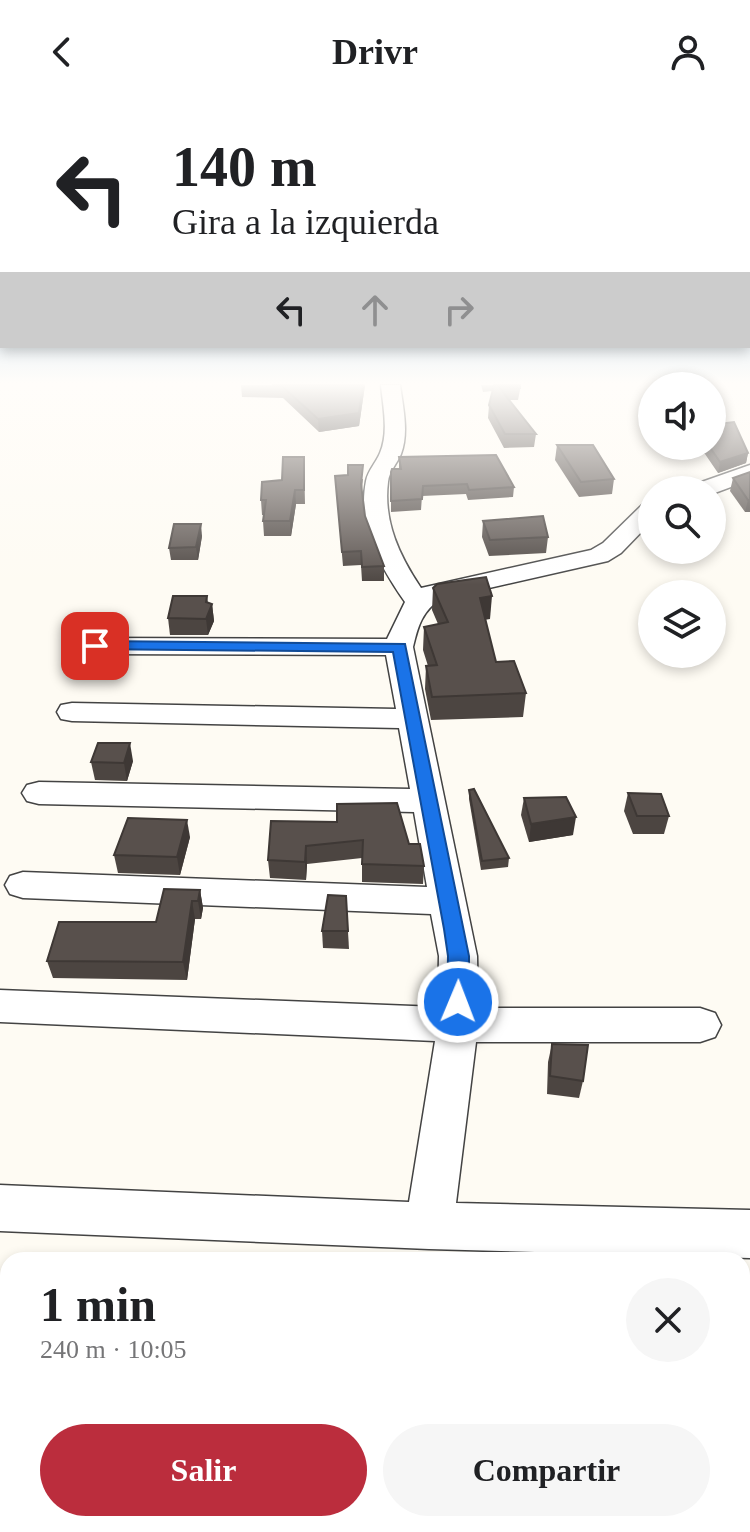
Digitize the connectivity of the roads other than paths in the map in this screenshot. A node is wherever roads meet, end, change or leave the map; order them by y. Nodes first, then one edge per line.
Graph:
1 (391, 452) edge
2 (750, 472) edge
3 (726, 481) edge
4 (638, 522) edge
5 (417, 601) junction
6 (95, 646) dead end
7 (399, 647) junction
8 (72, 712) dead end
9 (412, 719) junction
10 (39, 793) dead end
11 (427, 801) junction
12 (23, 885) dead end
13 (449, 901) junction
14 (0, 1006) edge
15 (458, 1025) junction
16 (700, 1025) dead end
17 (0, 1208) edge
18 (429, 1226) junction
19 (750, 1234) edge

1 - 5 street
2 - 3 street
4 - 5 street
5 - 7 street
6 - 7 street
7 - 9 street
8 - 9 street
9 - 11 street
10 - 11 street
11 - 13 street
12 - 13 street
13 - 15 street
14 - 15 street
15 - 16 street
15 - 18 street
17 - 18 street
18 - 19 street

